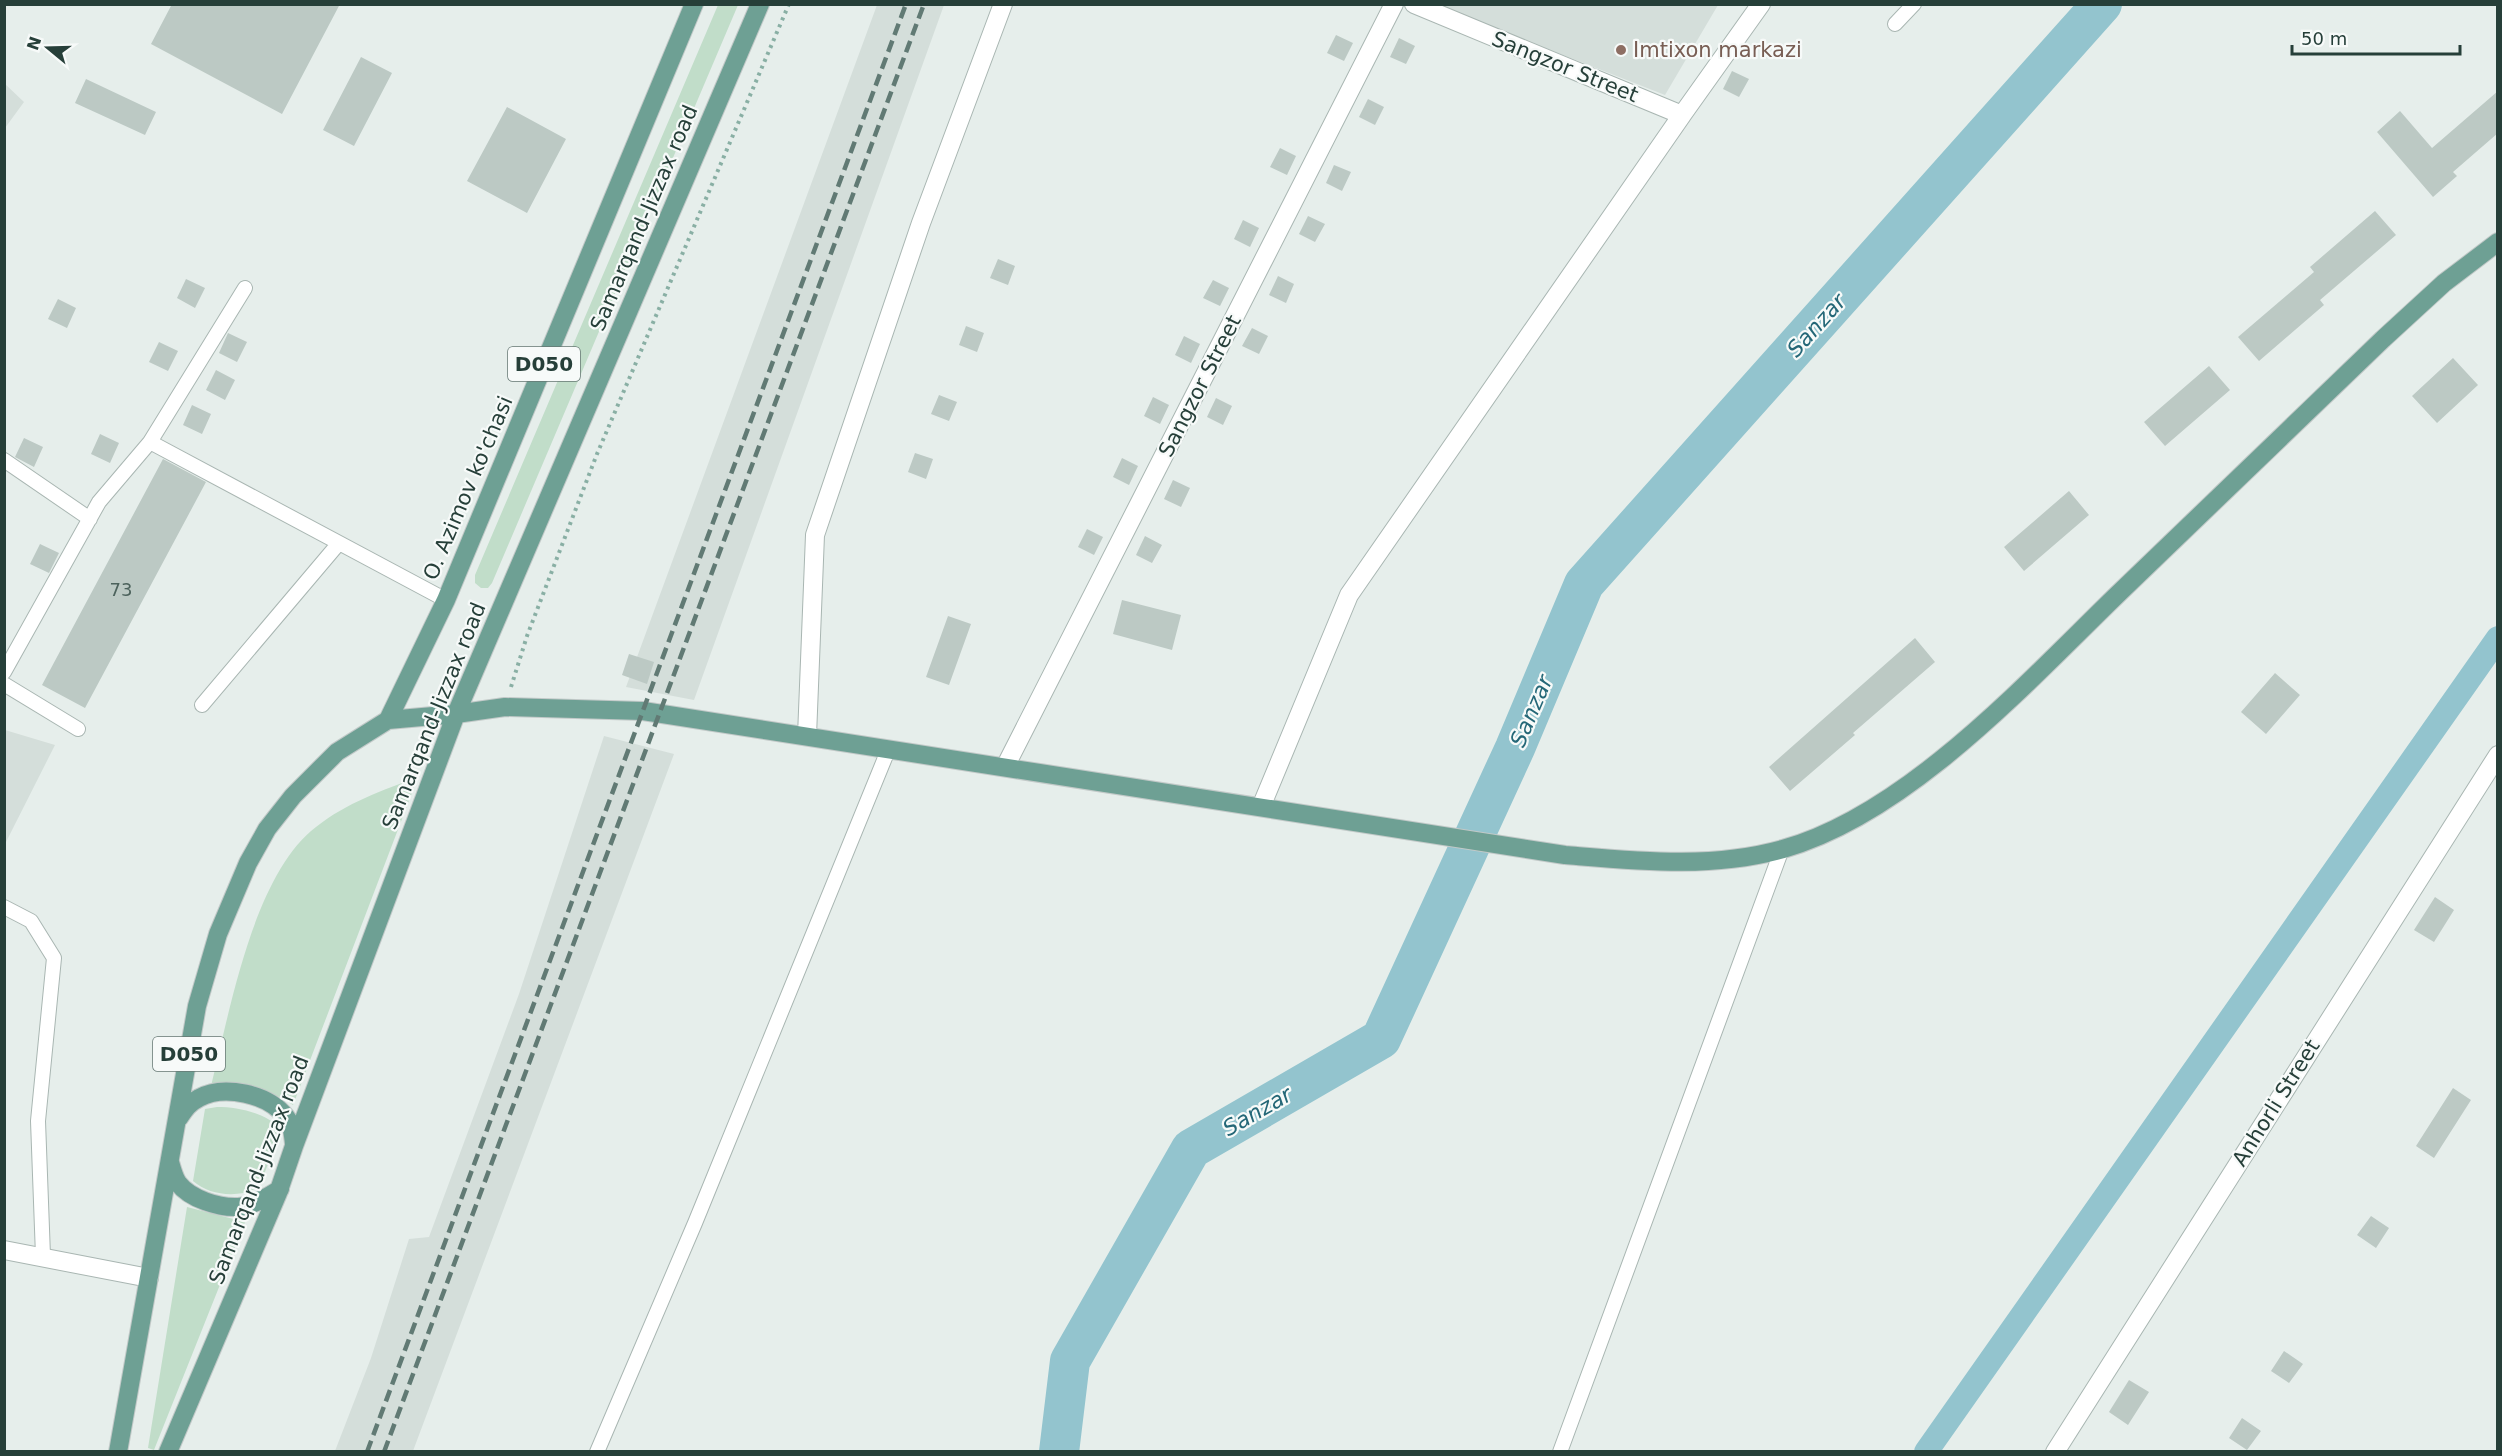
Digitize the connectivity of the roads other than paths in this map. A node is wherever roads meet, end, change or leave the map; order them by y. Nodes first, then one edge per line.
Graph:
1 (694, 4) edge
2 (760, 4) edge
3 (1003, 4) edge
4 (1394, 4) edge
5 (1414, 4) edge
6 (1761, 4) edge
7 (1914, 4) edge
8 (1895, 24) dead end
9 (1682, 115) junction
10 (2498, 242) edge
11 (245, 288) dead end
12 (150, 442) junction
13 (4, 460) edge
14 (90, 519) junction
15 (339, 543) junction
16 (446, 600) junction
17 (4, 672) edge
18 (4, 684) edge
19 (202, 705) dead end
20 (456, 714) junction
21 (388, 720) junction
22 (78, 729) dead end
23 (807, 736) junction
24 (889, 748) junction
25 (2498, 755) edge
26 (1005, 767) junction
27 (1262, 807) junction
28 (1782, 849) junction
29 (4, 908) edge
30 (178, 1120) junction
31 (294, 1146) junction
32 (170, 1160) junction
33 (280, 1189) junction
34 (4, 1250) edge
35 (43, 1256) junction
36 (149, 1278) junction
37 (118, 1452) edge
38 (168, 1452) edge
39 (597, 1452) edge
40 (1560, 1452) edge
41 (2055, 1452) edge

1 - 16 main road, O. Azimov ko'chasi / D050
2 - 20 main road, Samarqand-Jizzax road / D050
3 - 23 street
4 - 26 street, Sangzor Street
5 - 9 street, Sangzor Street
6 - 9 street
7 - 8 lane
9 - 27 street
10 - 28 main road
11 - 12 lane
12 - 14 lane
12 - 15 lane
13 - 14 lane
14 - 17 lane
15 - 16 lane
15 - 19 lane
16 - 21 main road, O. Azimov ko'chasi / D050
18 - 22 lane
20 - 21 main road, D050
20 - 23 main road
20 - 31 main road, Samarqand-Jizzax road / D050
21 - 30 main road, D050
23 - 24 main road
24 - 26 main road
24 - 39 lane
25 - 41 street, Anhorli Street
26 - 27 main road
27 - 28 main road
28 - 40 lane
29 - 35 lane
30 - 31 main road
30 - 32 main road, D050
31 - 33 main road, Samarqand-Jizzax road / D050
32 - 33 main road
32 - 36 main road, D050
33 - 38 main road, Samarqand-Jizzax road / D050
34 - 35 street
35 - 36 street
36 - 37 main road, D050

